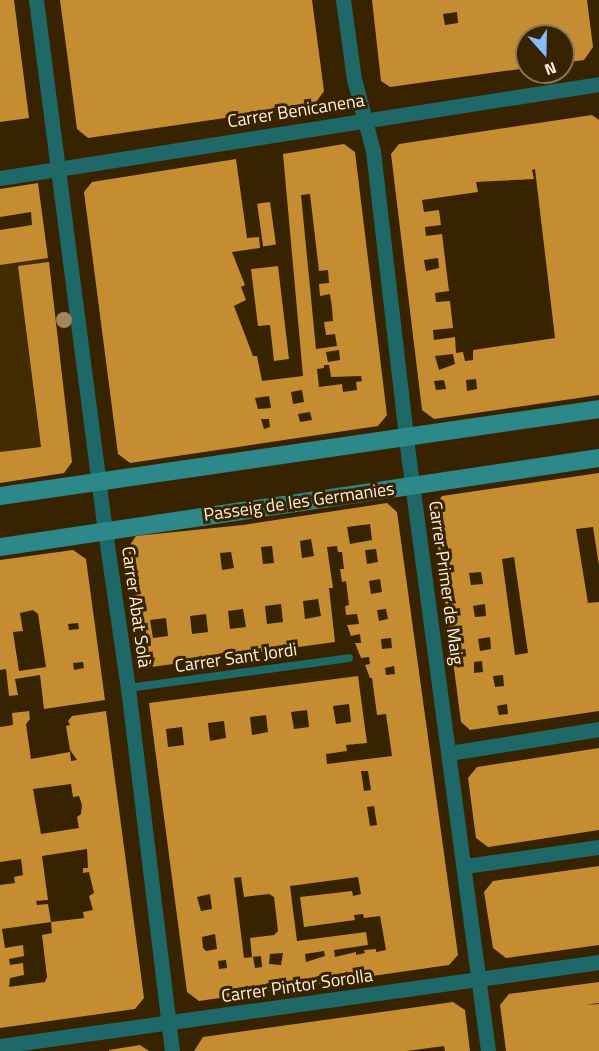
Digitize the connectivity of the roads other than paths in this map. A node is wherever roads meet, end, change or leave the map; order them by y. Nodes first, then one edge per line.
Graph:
1 (36, 0) edge
2 (343, 0) edge
3 (599, 84) edge
4 (364, 121) junction
5 (59, 169) junction
6 (0, 178) edge
7 (599, 409) edge
8 (406, 436) junction
9 (599, 458) edge
10 (99, 481) junction
11 (413, 486) junction
12 (0, 496) edge
13 (105, 531) junction
14 (0, 548) edge
15 (348, 657) dead end
16 (128, 688) junction
17 (599, 729) edge
18 (449, 753) junction
19 (599, 847) edge
20 (465, 866) junction
21 (599, 963) edge
22 (477, 979) junction
23 (169, 1025) junction
24 (0, 1046) edge
25 (172, 1051) edge
26 (488, 1051) edge

1 - 5 street, Carrer Abat Solà
2 - 4 street, Carrer Primer de Maig
3 - 4 street, Carrer Benicanena
4 - 5 street, Carrer Benicanena
4 - 8 street, Carrer Primer de Maig
5 - 6 street, Carrer Benicanena
5 - 10 street, Carrer Abat Solà
7 - 8 street
8 - 10 street
8 - 11 street, Carrer Primer de Maig
9 - 11 street, Passeig de les Germanies
10 - 12 street
10 - 13 street, Carrer Abat Solà
11 - 13 street, Passeig de les Germanies
11 - 18 street, Carrer Primer de Maig
13 - 14 street, Passeig de les Germanies
13 - 16 street, Carrer Abat Solà
15 - 16 lane, Carrer Sant Jordi
16 - 23 street, Carrer Abat Solà
17 - 18 street
18 - 20 street, Carrer Primer de Maig
19 - 20 street
20 - 22 street, Carrer Primer de Maig
21 - 22 street, Carrer Pintor Sorolla
22 - 23 street, Carrer Pintor Sorolla
22 - 26 street, Carrer Primer de Maig
23 - 24 street, Carrer Pintor Sorolla
23 - 25 street, Carrer Abat Solà

